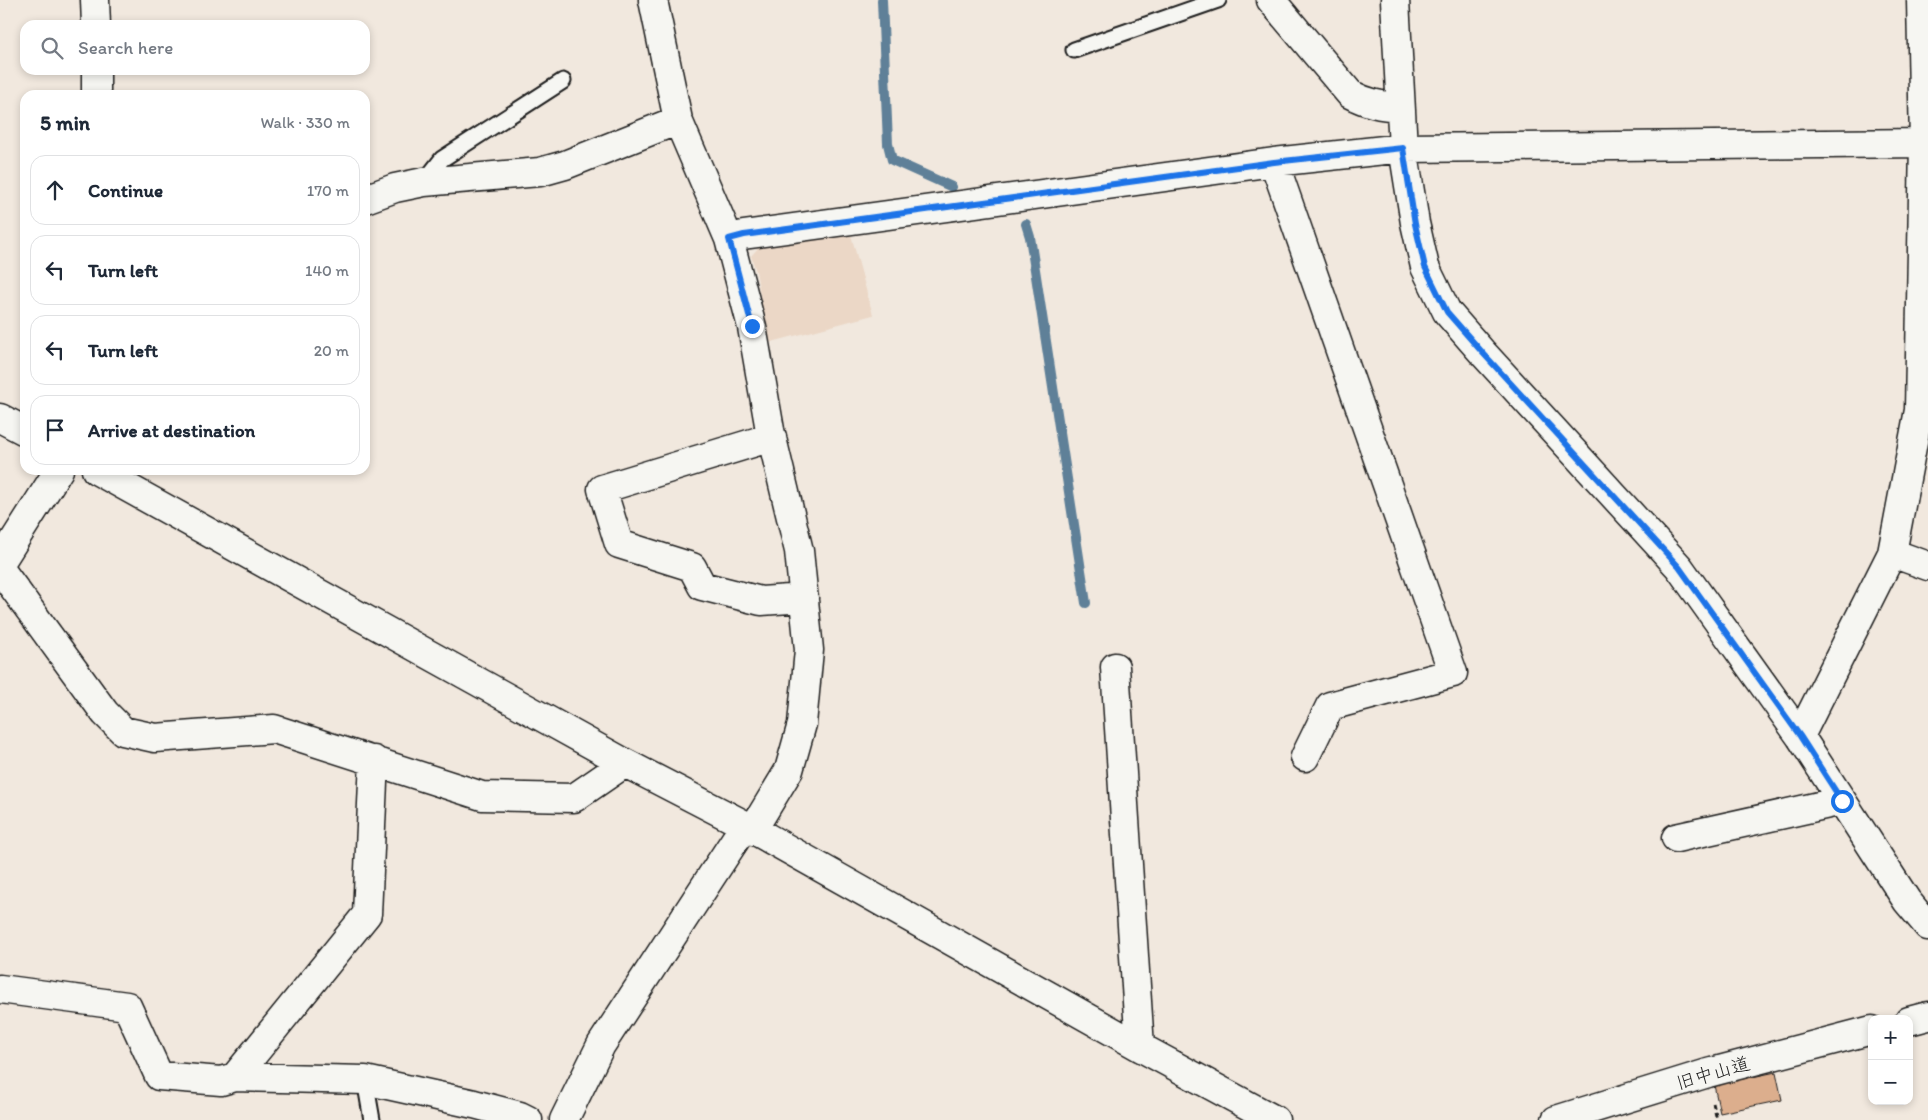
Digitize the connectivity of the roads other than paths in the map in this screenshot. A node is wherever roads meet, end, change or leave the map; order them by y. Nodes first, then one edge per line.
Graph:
1 (96, 0) edge
2 (652, 0) edge
3 (1218, 0) edge
4 (1271, 0) edge
5 (1396, 0) edge
6 (1921, 0) edge
7 (96, 20) edge
8 (1074, 50) dead end
9 (96, 75) edge
10 (563, 81) dead end
11 (96, 90) edge
12 (1400, 107) junction
13 (678, 120) junction
14 (1926, 143) edge
15 (1403, 148) junction
16 (1274, 162) junction
17 (424, 182) junction
18 (370, 197) edge
19 (729, 239) junction
20 (0, 418) edge
21 (20, 428) edge
22 (772, 437) junction
23 (55, 475) edge
24 (105, 475) edge
25 (1892, 553) junction
26 (0, 563) edge
27 (1928, 566) edge
28 (0, 570) edge
29 (804, 598) junction
30 (1115, 667) dead end
31 (1800, 736) junction
32 (1305, 757) dead end
33 (374, 760) junction
34 (625, 762) junction
35 (1842, 801) junction
36 (748, 828) junction
37 (1676, 838) dead end
38 (1928, 926) edge
39 (0, 989) edge
40 (1928, 1016) edge
41 (1913, 1020) edge
42 (1868, 1031) edge
43 (1140, 1047) junction
44 (235, 1078) junction
45 (365, 1080) junction
46 (372, 1120) edge
47 (528, 1120) edge
48 (564, 1120) edge
49 (1275, 1120) edge
50 (1556, 1120) edge

1 - 7 street
2 - 13 street
3 - 8 lane
4 - 12 street
5 - 12 street
6 - 14 street
9 - 11 street
10 - 17 lane
12 - 15 street
13 - 17 street
13 - 19 street
14 - 15 street
14 - 25 street
15 - 16 street
15 - 31 street
16 - 19 street
16 - 32 street
17 - 18 street
19 - 22 street
20 - 21 street
22 - 29 street
22 - 29 street
23 - 26 street
24 - 34 street
25 - 27 street
25 - 31 street
28 - 33 street
29 - 36 street
30 - 43 street
31 - 35 street
33 - 34 street
33 - 44 street
34 - 36 street
35 - 37 street
35 - 38 street
36 - 43 street
36 - 48 street
39 - 44 street
40 - 41 street
42 - 50 street, 旧中山道
43 - 49 street
44 - 45 street
45 - 46 lane
45 - 47 street

